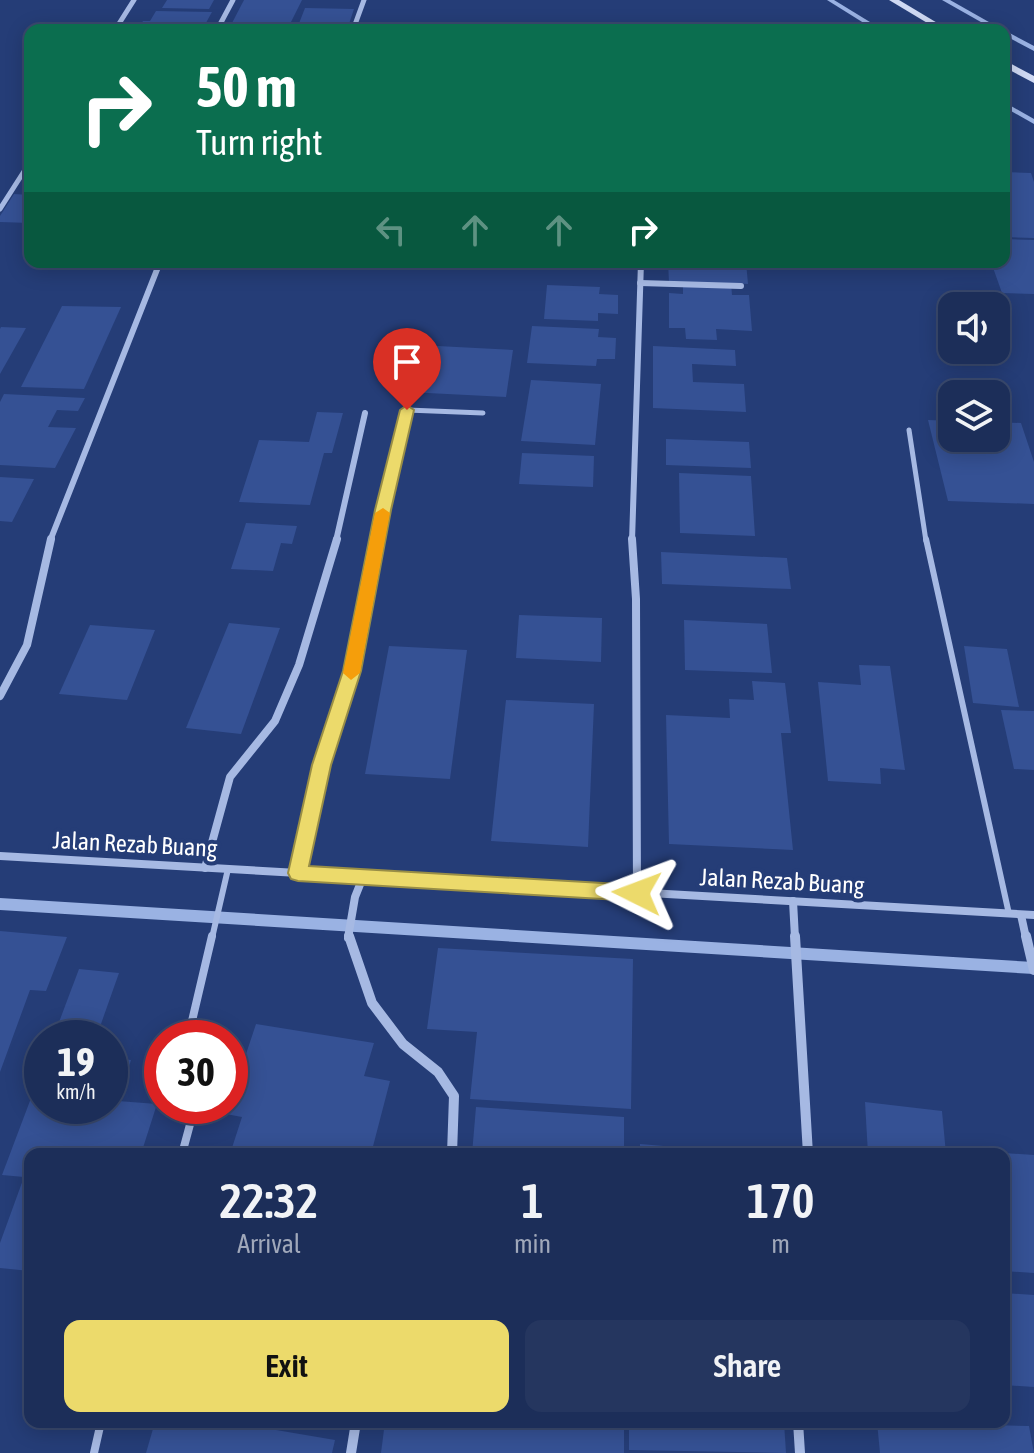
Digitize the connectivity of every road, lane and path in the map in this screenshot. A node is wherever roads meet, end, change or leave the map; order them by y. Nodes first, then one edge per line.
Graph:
1 (134, 0) edge
2 (233, 0) edge
3 (364, 0) edge
4 (893, 0) edge
5 (119, 24) edge
6 (220, 24) edge
7 (355, 24) edge
8 (935, 24) edge
9 (1010, 66) edge
10 (1034, 80) edge
11 (24, 171) edge
12 (0, 209) edge
13 (158, 268) edge
14 (641, 268) edge
15 (640, 283) junction
16 (741, 286) dead end
17 (365, 413) dead end
18 (483, 413) dead end
19 (909, 430) dead end
20 (0, 696) edge
21 (0, 856) edge
22 (205, 868) junction
23 (228, 869) junction
24 (298, 873) junction
25 (363, 877) junction
26 (637, 893) junction
27 (793, 901) junction
28 (1009, 914) junction
29 (1021, 915) junction
30 (1034, 915) edge
31 (1034, 970) edge
32 (192, 1020) edge
33 (190, 1124) edge
34 (184, 1148) edge
35 (452, 1148) edge
36 (808, 1148) edge
37 (100, 1428) edge
38 (355, 1428) edge
39 (798, 1428) edge
40 (94, 1453) edge
41 (351, 1453) edge
42 (800, 1453) edge

1 - 5 street
2 - 6 street
3 - 7 street
4 - 8 main road
9 - 10 main road
11 - 12 street
13 - 20 street
14 - 15 street
15 - 16 street
15 - 26 street
17 - 22 street
18 - 24 lane
19 - 28 lane
21 - 22 street, Jalan Rezab Buang
22 - 23 street, Jalan Rezab Buang
23 - 24 street, Jalan Rezab Buang
23 - 32 lane
24 - 25 street, Jalan Rezab Buang
25 - 26 street, Jalan Rezab Buang
25 - 35 street
26 - 27 street, Jalan Rezab Buang
27 - 28 street, Jalan Rezab Buang
27 - 36 street
28 - 29 street, Jalan Rezab Buang
29 - 30 street, Jalan Rezab Buang
29 - 31 street
33 - 34 lane
37 - 40 lane
38 - 41 street
39 - 42 street

